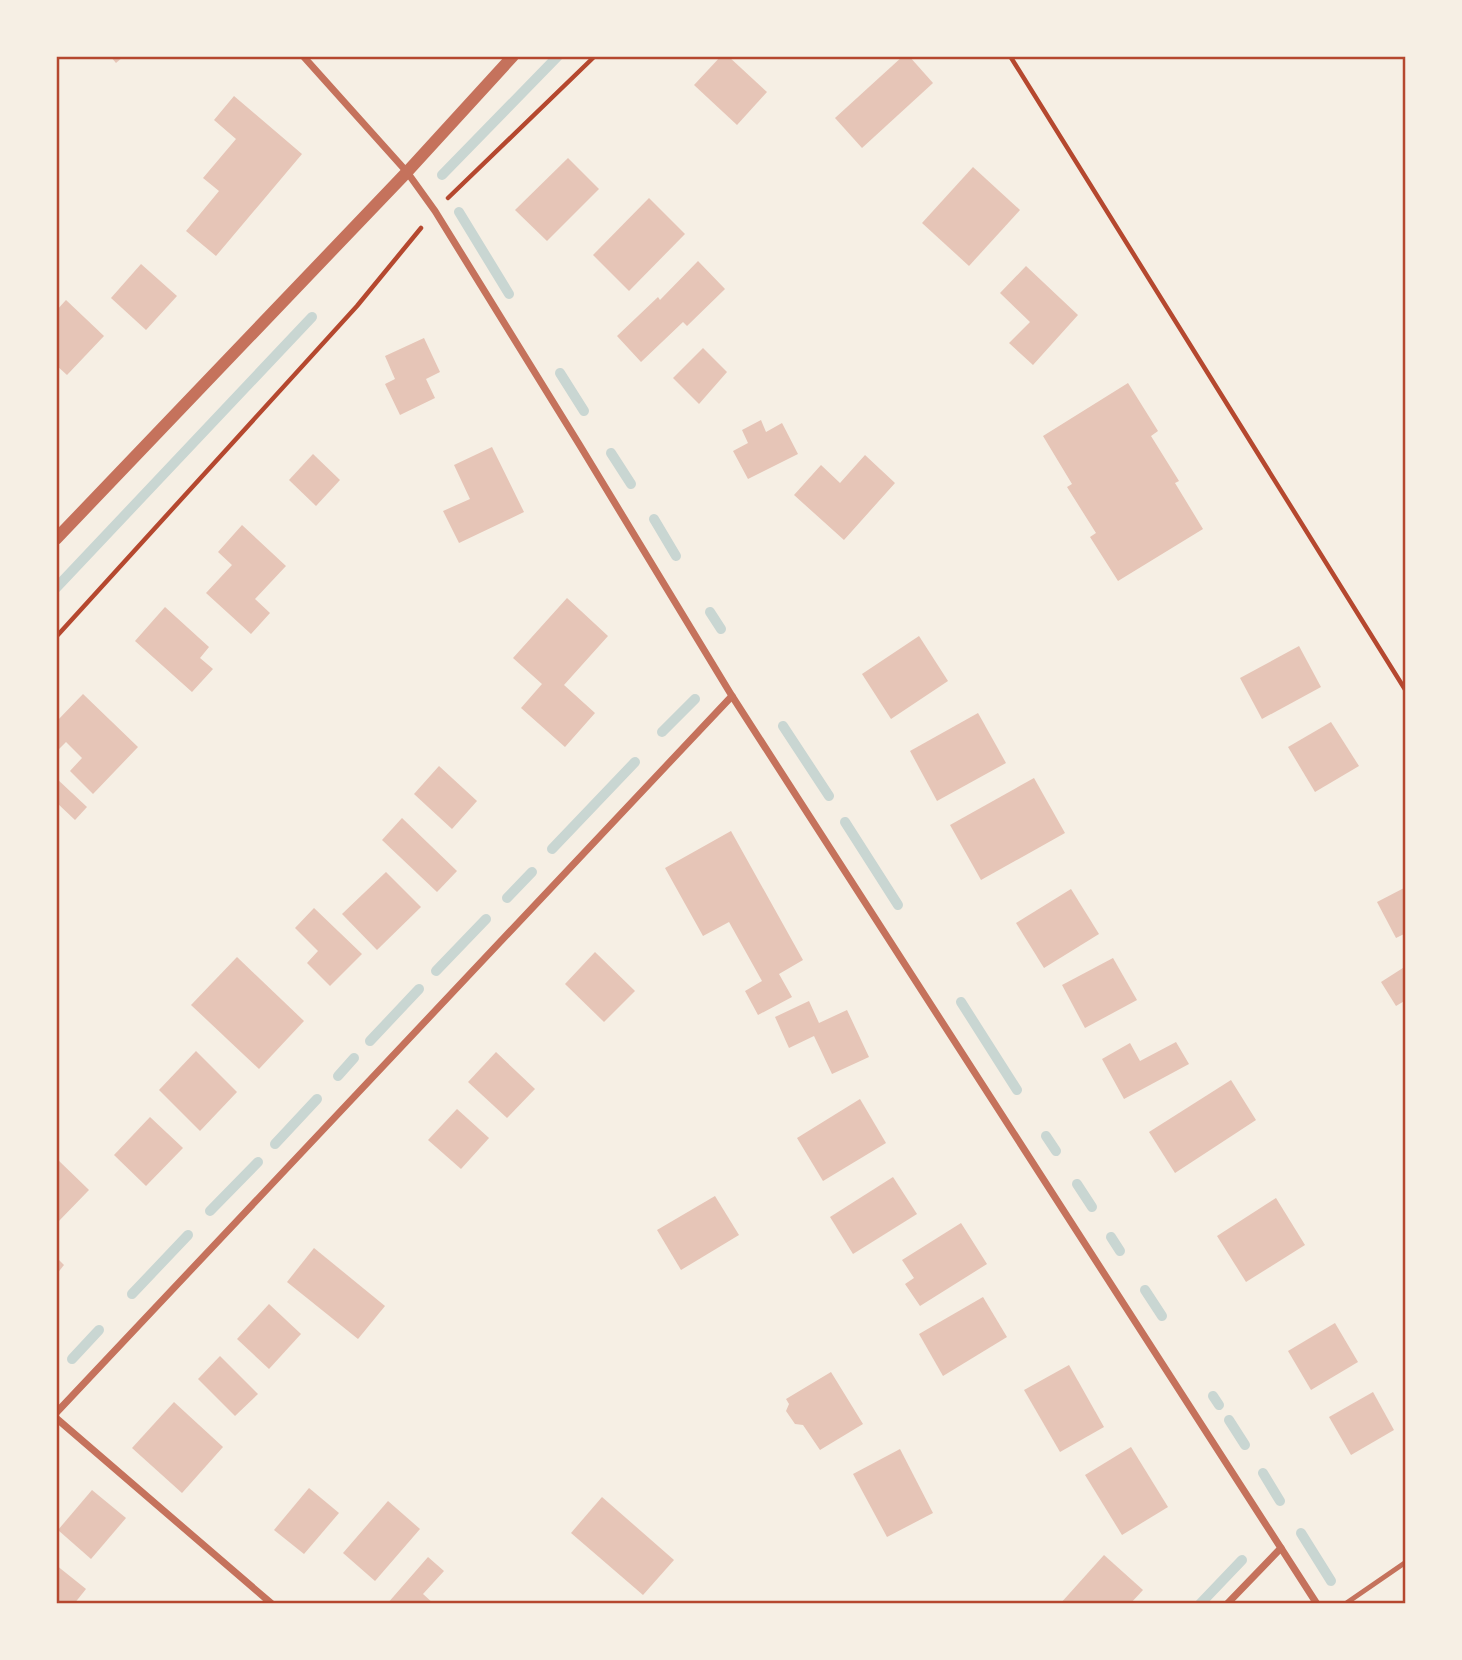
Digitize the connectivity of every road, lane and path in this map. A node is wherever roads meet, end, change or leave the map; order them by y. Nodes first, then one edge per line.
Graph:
1 (303, 56) edge
2 (513, 56) edge
3 (594, 56) edge
4 (1010, 56) edge
5 (407, 172) junction
6 (435, 211) junction
7 (56, 539) edge
8 (56, 637) edge
9 (1406, 691) edge
10 (732, 696) junction
11 (56, 1415) edge
12 (1281, 1548) junction
13 (1406, 1562) edge
14 (272, 1604) edge
15 (1227, 1604) edge
16 (1317, 1604) edge
17 (1345, 1604) edge

1 - 5 street
2 - 5 street
3 - 6 path
4 - 9 path
5 - 6 street
5 - 7 street
6 - 8 path
6 - 10 street
10 - 11 street
10 - 12 street
11 - 14 street
12 - 15 street
12 - 16 street
13 - 17 lane

